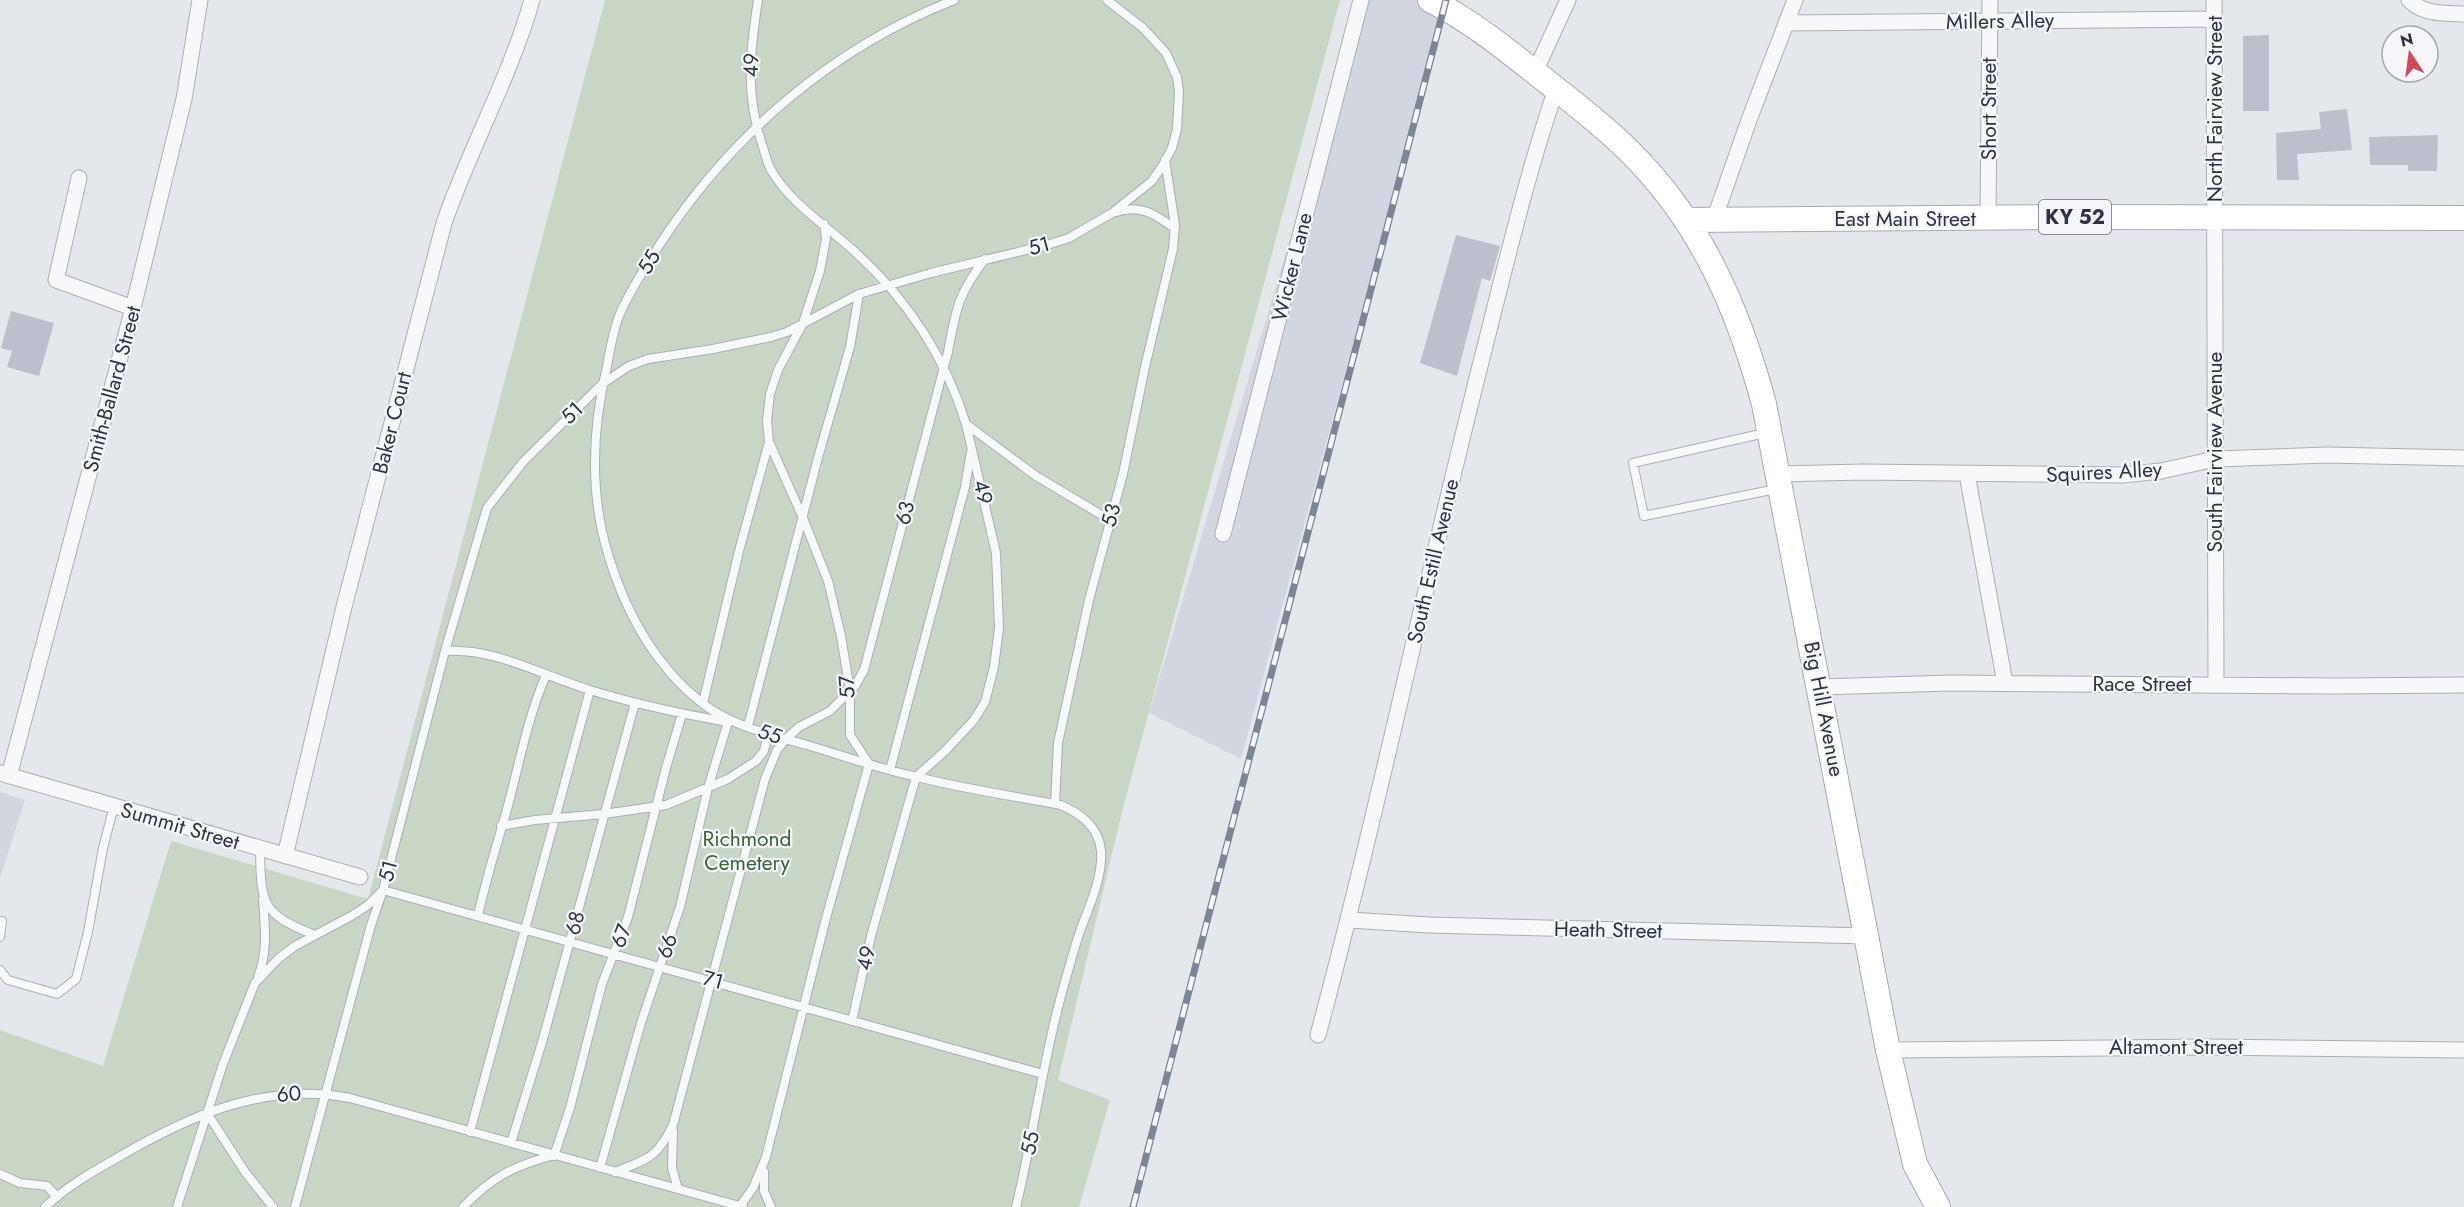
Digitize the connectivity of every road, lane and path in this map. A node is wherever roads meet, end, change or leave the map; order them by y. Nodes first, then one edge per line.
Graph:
1 (200, 0) edge
2 (532, 0) edge
3 (758, 0) edge
4 (954, 0) edge
5 (1107, 0) edge
6 (1361, 0) edge
7 (1430, 0) edge
8 (1568, 0) edge
9 (1795, 0) edge
10 (1990, 0) edge
11 (2214, 0) edge
12 (2409, 0) edge
13 (2464, 14) edge
14 (2214, 19) junction
15 (1990, 21) junction
16 (1786, 24) junction
17 (1535, 72) junction
18 (1556, 89) junction
19 (756, 126) junction
20 (1165, 160) junction
21 (79, 178) dead end
22 (1112, 213) junction
23 (1989, 218) junction
24 (2215, 219) junction
25 (2464, 219) edge
26 (1686, 220) junction
27 (1713, 220) junction
28 (824, 224) junction
29 (1174, 228) junction
30 (985, 259) junction
31 (890, 286) junction
32 (859, 294) junction
33 (133, 308) junction
34 (803, 323) junction
35 (944, 368) junction
36 (602, 384) junction
37 (966, 424) junction
38 (1770, 432) junction
39 (769, 442) junction
40 (972, 448) junction
41 (2464, 458) edge
42 (2215, 459) junction
43 (1967, 474) junction
44 (1780, 481) junction
45 (803, 518) junction
46 (1110, 520) junction
47 (1223, 534) dead end
48 (445, 651) junction
49 (546, 675) junction
50 (2005, 683) junction
51 (2216, 685) junction
52 (2464, 685) edge
53 (1820, 687) junction
54 (590, 690) junction
55 (850, 691) junction
56 (635, 703) junction
57 (703, 703) junction
58 (682, 714) junction
59 (728, 722) junction
60 (748, 726) junction
61 (768, 733) junction
62 (786, 739) junction
63 (869, 764) junction
64 (890, 770) junction
65 (5, 775) edge
66 (916, 777) junction
67 (708, 788) junction
68 (1055, 804) junction
69 (114, 806) junction
70 (657, 807) junction
71 (604, 814) junction
72 (555, 818) junction
73 (501, 826) junction
74 (260, 849) junction
75 (285, 856) junction
76 (360, 877) dead end
77 (383, 890) junction
78 (262, 896) junction
79 (478, 915) junction
80 (1349, 920) junction
81 (2, 921) dead end
82 (525, 930) junction
83 (315, 935) junction
84 (1866, 936) junction
85 (0, 937) edge
86 (570, 941) junction
87 (614, 954) junction
88 (661, 966) junction
89 (0, 970) edge
90 (713, 980) junction
91 (255, 983) junction
92 (804, 1007) junction
93 (852, 1021) junction
94 (1318, 1035) dead end
95 (1888, 1050) junction
96 (2464, 1050) edge
97 (1043, 1074) junction
98 (327, 1093) junction
99 (207, 1113) junction
100 (673, 1125) junction
101 (470, 1132) junction
102 (511, 1143) junction
103 (554, 1156) junction
104 (766, 1157) junction
105 (600, 1168) junction
106 (615, 1172) junction
107 (0, 1174) edge
108 (678, 1189) junction
109 (57, 1197) junction
110 (742, 1206) edge
111 (45, 1207) edge
112 (177, 1207) edge
113 (273, 1207) edge
114 (295, 1207) edge
115 (463, 1207) edge
116 (771, 1207) edge
117 (1016, 1207) edge
118 (1938, 1207) edge

1 - 33 street, Smith-Ballard Street
2 - 75 street, Baker Court
3 - 19 lane, 49
4 - 19 lane
5 - 20 lane, 51
6 - 47 street, Wicker Lane
7 - 17 main road
8 - 17 street
9 - 16 street
10 - 15 street, Short Street
11 - 14 street, North Fairview Street
12 - 13 street
14 - 15 street, Millers Alley
14 - 24 street, North Fairview Street
15 - 16 street, Millers Alley
15 - 23 street, Short Street
16 - 27 street
17 - 18 main road
18 - 26 main road
18 - 80 street, South Estill Avenue
19 - 28 lane, 49
19 - 36 lane, 55
20 - 22 lane, 51
20 - 29 lane, 53
21 - 33 street
22 - 29 lane
22 - 30 lane, 51
23 - 24 main road, East Main Street / KY 52
23 - 27 main road, East Main Street / KY 52
24 - 25 main road, East Main Street / KY 52
24 - 42 street, South Fairview Avenue
26 - 27 main road, East Main Street / KY 52
26 - 38 main road, Big Hill Avenue
28 - 31 lane, 49
28 - 34 lane, 57
29 - 46 lane, 53
30 - 31 lane, 51
30 - 35 lane, 63
31 - 32 lane, 51
31 - 35 lane, 49
32 - 34 lane, 51
32 - 45 lane
33 - 65 street, Smith-Ballard Street
34 - 36 lane, 51
34 - 39 lane, 57
35 - 37 lane, 49
35 - 55 lane, 63
36 - 48 lane, 51
36 - 57 lane, 55
37 - 40 lane, 49
37 - 46 lane
38 - 44 main road, Big Hill Avenue
38 - 44 lane
39 - 45 lane, 57
39 - 57 lane
40 - 64 lane
40 - 66 lane, 49
41 - 42 street, Squires Alley
42 - 43 street, Squires Alley
42 - 51 street, South Fairview Avenue
43 - 44 street, Squires Alley
43 - 50 street
44 - 53 main road, Big Hill Avenue
45 - 55 lane, 57
45 - 60 lane
46 - 68 lane, 53
48 - 49 lane
48 - 77 lane, 51
49 - 54 lane
49 - 73 lane
50 - 51 street, Race Street
50 - 53 street, Race Street
51 - 52 street, Race Street
53 - 84 main road, Big Hill Avenue
54 - 56 lane
54 - 72 lane
55 - 62 lane, 63
55 - 63 lane, 57
56 - 58 lane
56 - 71 lane, 68
57 - 60 lane, 55
58 - 59 lane
58 - 70 lane, 67
59 - 60 lane
59 - 67 lane, 66
60 - 61 lane, 55
61 - 62 lane, 55
61 - 67 lane
62 - 63 lane, 55
62 - 90 lane
63 - 64 lane, 55
63 - 92 lane
64 - 66 lane, 55
65 - 69 street, Summit Street
66 - 68 lane, 55
66 - 93 lane, 49
67 - 70 lane
67 - 88 lane, 66
68 - 97 lane, 55
69 - 74 street, Summit Street
69 - 89 lane
70 - 71 lane
70 - 87 lane, 67
71 - 72 lane
71 - 86 lane, 68
72 - 73 lane
72 - 82 lane
73 - 79 lane
74 - 75 street, Summit Street
74 - 78 lane
75 - 76 street, Summit Street
77 - 79 lane, 71
77 - 83 lane
77 - 98 lane, 51
78 - 83 lane
78 - 91 lane
79 - 82 lane, 71
80 - 84 street, Heath Street
80 - 94 street, South Estill Avenue
81 - 85 lane
82 - 86 lane, 71
82 - 101 lane
83 - 91 lane
84 - 95 main road, Big Hill Avenue
86 - 87 lane, 71
86 - 102 lane, 68
87 - 88 lane, 71
87 - 103 lane, 67
88 - 90 lane, 71
88 - 105 lane, 66
90 - 92 lane, 71
90 - 100 lane
91 - 99 lane
92 - 93 lane, 71
92 - 104 lane
93 - 97 lane, 71
95 - 96 street, Altamont Street
95 - 118 main road, Big Hill Avenue
97 - 117 lane, 55
98 - 99 lane, 60
98 - 101 lane, 60
98 - 114 lane, 51
99 - 109 lane, 60
99 - 112 lane
99 - 113 lane
100 - 106 lane
100 - 108 lane
101 - 102 lane, 60
102 - 103 lane, 60
103 - 105 lane, 60
103 - 115 lane
104 - 110 lane
104 - 116 lane
105 - 106 lane, 60
106 - 108 lane, 60
107 - 109 lane
108 - 110 lane, 60
109 - 111 lane, 60

